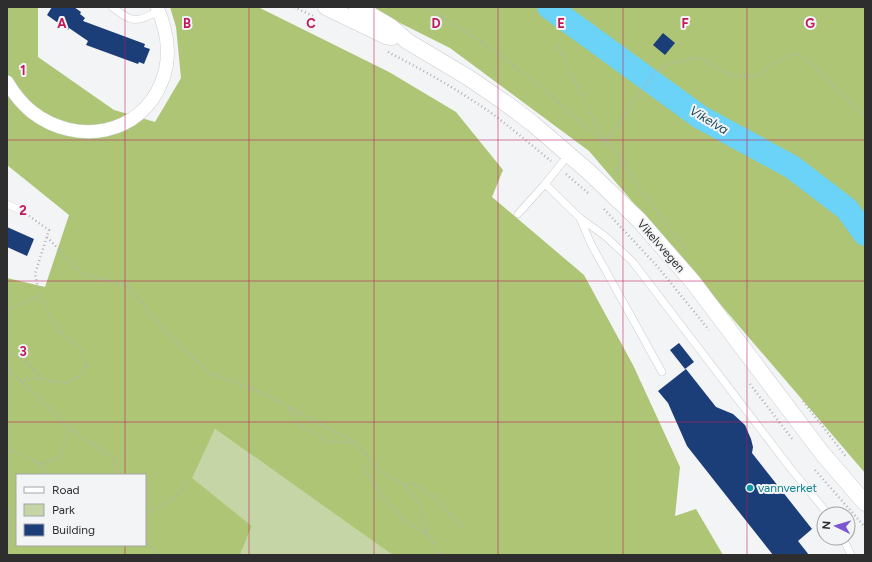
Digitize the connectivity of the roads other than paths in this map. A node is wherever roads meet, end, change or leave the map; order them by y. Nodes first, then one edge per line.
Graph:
1 (112, 7) edge
2 (326, 7) edge
3 (357, 7) edge
4 (158, 9) edge
5 (407, 41) junction
6 (7, 82) edge
7 (569, 154) junction
8 (545, 184) junction
9 (7, 204) edge
10 (22, 211) road end
11 (518, 214) dead end
12 (580, 218) junction
13 (662, 372) dead end
14 (865, 503) edge
15 (821, 506) edge

1 - 4 lane
2 - 5 street, Vikelvvegen
3 - 5 street, Vikelvvegen
4 - 6 street
5 - 7 street, Vikelvvegen
7 - 8 lane
7 - 14 street, Vikelvvegen
8 - 11 lane
8 - 12 lane
9 - 10 lane
12 - 13 lane
12 - 15 lane

